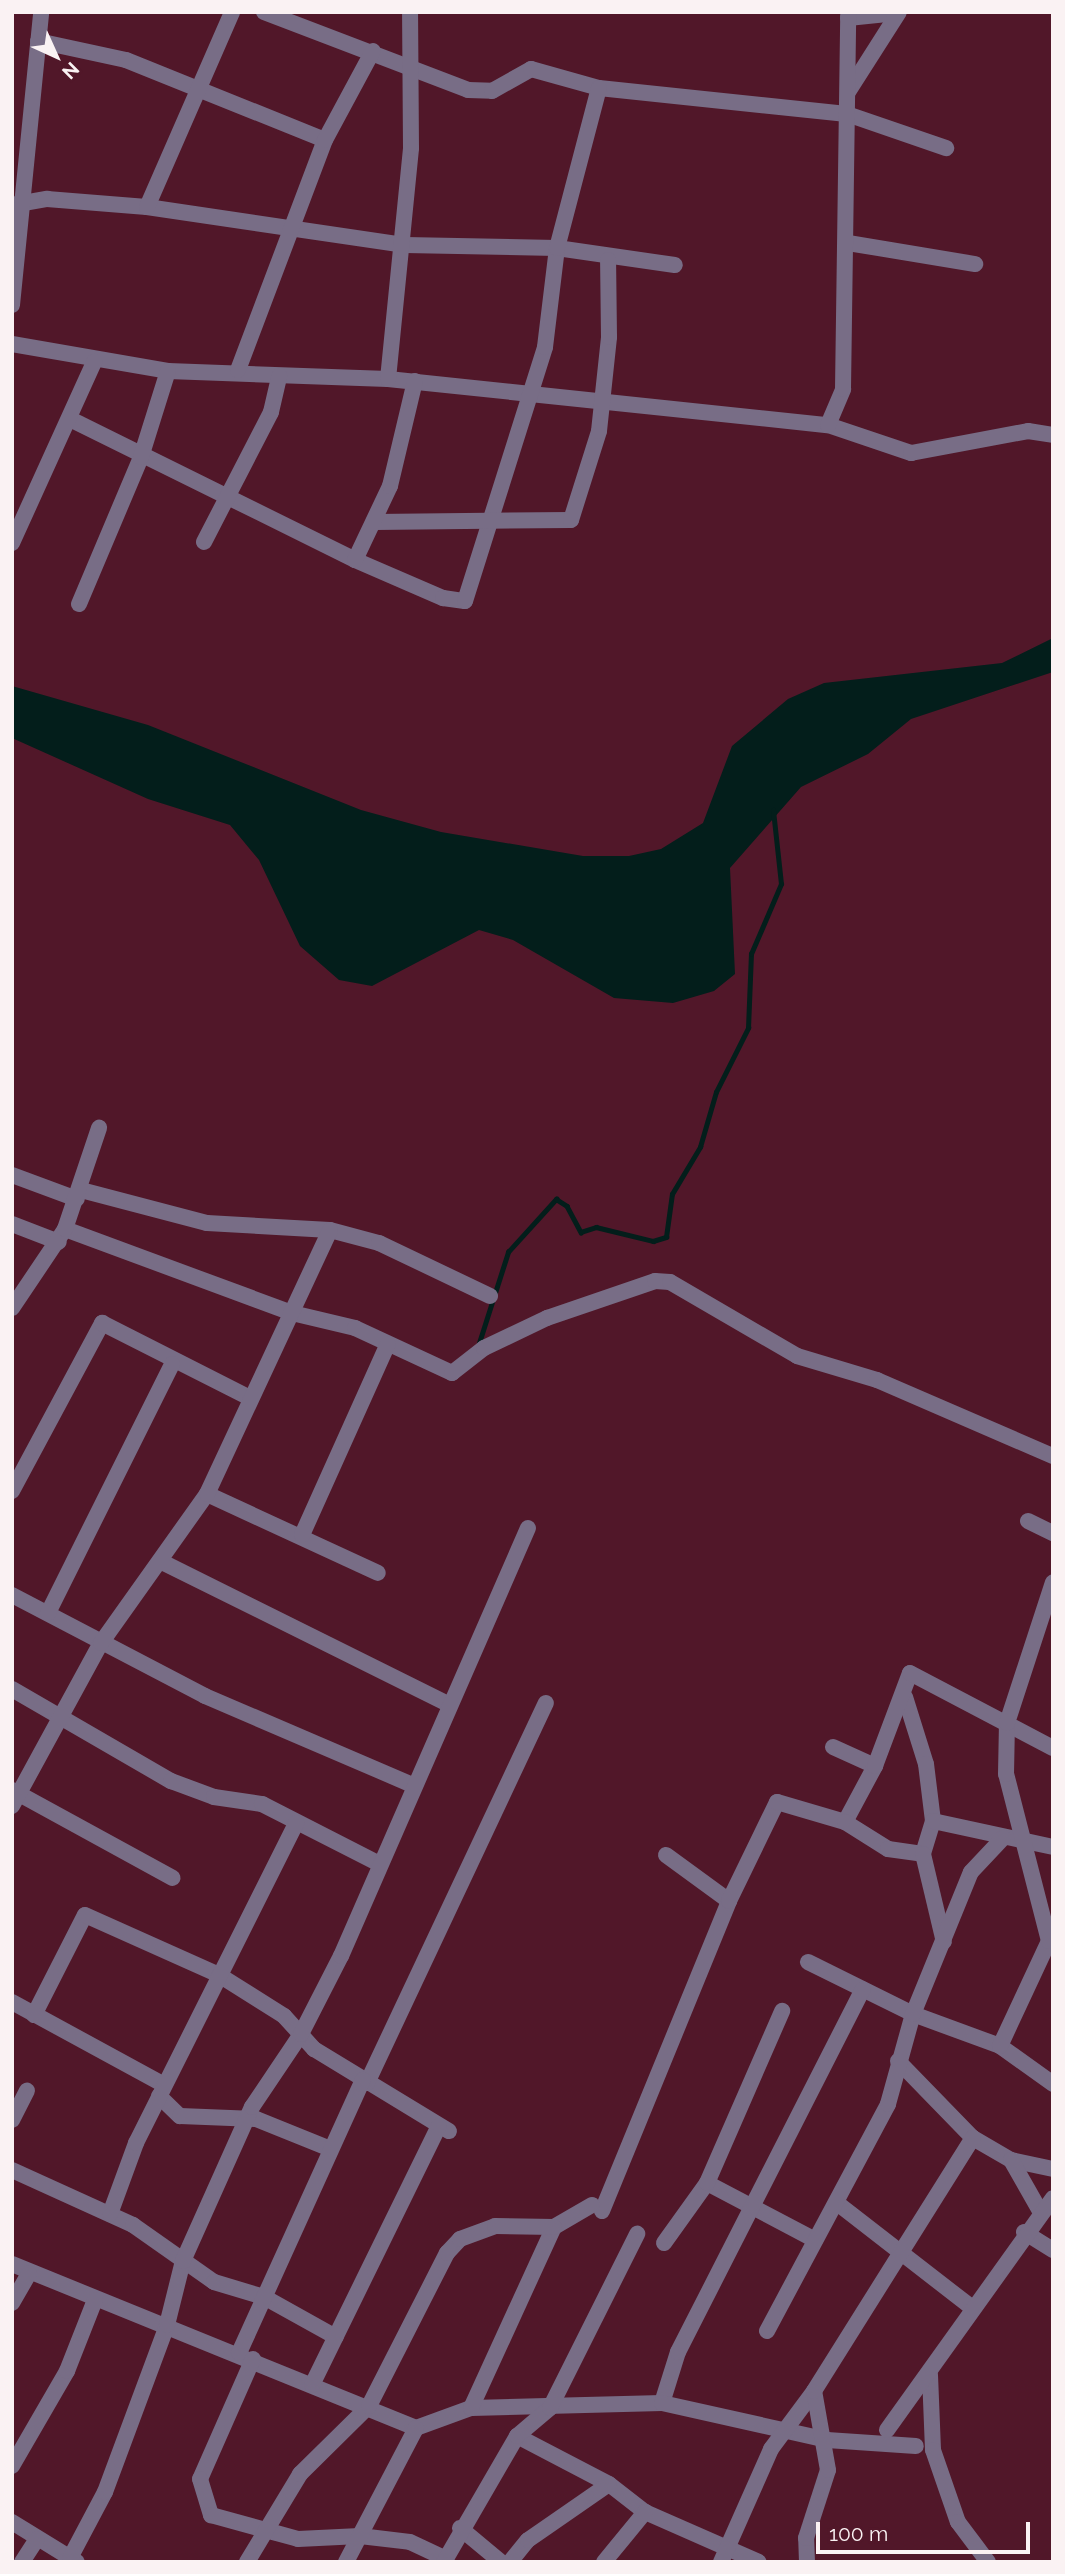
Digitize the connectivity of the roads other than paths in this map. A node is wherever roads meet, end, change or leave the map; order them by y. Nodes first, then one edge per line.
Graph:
1 (41, 12) edge
2 (232, 12) edge
3 (264, 12) edge
4 (410, 12) edge
5 (898, 13) edge
6 (848, 15) edge
7 (38, 40) junction
8 (373, 51) junction
9 (411, 70) junction
10 (199, 86) junction
11 (598, 88) junction
12 (847, 94) junction
13 (846, 114) junction
14 (325, 140) junction
15 (946, 148) dead end
16 (17, 204) edge
17 (147, 207) junction
18 (290, 227) junction
19 (848, 243) junction
20 (405, 245) junction
21 (557, 247) junction
22 (608, 260) junction
23 (975, 264) dead end
24 (675, 265) dead end
25 (12, 304) edge
26 (12, 344) edge
27 (94, 362) junction
28 (238, 370) junction
29 (168, 371) junction
30 (279, 376) junction
31 (388, 379) junction
32 (415, 381) junction
33 (532, 394) junction
34 (603, 398) junction
35 (72, 420) junction
36 (828, 425) junction
37 (1053, 435) edge
38 (141, 457) junction
39 (230, 500) junction
40 (375, 522) junction
41 (494, 522) junction
42 (204, 542) dead end
43 (12, 543) edge
44 (355, 560) junction
45 (79, 604) dead end
46 (99, 1128) dead end
47 (12, 1175) edge
48 (79, 1194) junction
49 (12, 1224) edge
50 (330, 1230) junction
51 (62, 1236) junction
52 (491, 1296) dead end
53 (12, 1308) edge
54 (292, 1313) junction
55 (388, 1344) junction
56 (173, 1364) junction
57 (248, 1397) junction
58 (1053, 1456) edge
59 (12, 1491) edge
60 (206, 1494) junction
61 (1028, 1521) dead end
62 (528, 1528) dead end
63 (1053, 1533) edge
64 (302, 1535) junction
65 (162, 1562) junction
66 (378, 1573) dead end
67 (1053, 1582) edge
68 (12, 1595) edge
69 (48, 1613) junction
70 (101, 1643) junction
71 (12, 1689) edge
72 (905, 1697) junction
73 (545, 1703) dead end
74 (448, 1704) junction
75 (63, 1715) junction
76 (1007, 1723) junction
77 (833, 1747) dead end
78 (1053, 1748) edge
79 (875, 1766) junction
80 (413, 1785) junction
81 (15, 1797) edge
82 (933, 1821) junction
83 (845, 1822) junction
84 (296, 1823) junction
85 (1003, 1838) junction
86 (1023, 1841) junction
87 (1053, 1847) edge
88 (923, 1854) junction
89 (666, 1855) dead end
90 (378, 1863) junction
91 (173, 1878) dead end
92 (729, 1901) junction
93 (944, 1942) junction
94 (808, 1962) dead end
95 (219, 1975) junction
96 (863, 1989) junction
97 (12, 2002) edge
98 (782, 2011) dead end
99 (913, 2014) junction
100 (34, 2015) junction
101 (301, 2034) junction
102 (1000, 2046) junction
103 (898, 2061) junction
104 (365, 2081) junction
105 (1053, 2084) edge
106 (161, 2090) junction
107 (27, 2091) dead end
108 (246, 2119) junction
109 (12, 2120) edge
110 (973, 2138) junction
111 (328, 2148) junction
112 (1011, 2160) junction
113 (1053, 2169) edge
114 (12, 2170) edge
115 (707, 2183) junction
116 (1053, 2198) edge
117 (837, 2203) junction
118 (754, 2210) junction
119 (1040, 2211) junction
120 (110, 2214) junction
121 (554, 2227) junction
122 (1024, 2232) junction
123 (637, 2234) dead end
124 (815, 2240) junction
125 (664, 2243) dead end
126 (1053, 2250) edge
127 (905, 2254) junction
128 (183, 2261) junction
129 (12, 2264) edge
130 (29, 2273) junction
131 (264, 2297) junction
132 (95, 2300) junction
133 (12, 2303) edge
134 (971, 2307) junction
135 (167, 2325) junction
136 (767, 2331) dead end
137 (336, 2337) junction
138 (246, 2356) junction
139 (930, 2375) junction
140 (312, 2385) junction
141 (814, 2391) junction
142 (662, 2403) junction
143 (369, 2406) junction
144 (471, 2408) junction
145 (550, 2408) junction
146 (416, 2428) junction
147 (887, 2430) dead end
148 (784, 2431) junction
149 (517, 2437) junction
150 (827, 2440) junction
151 (916, 2446) dead end
152 (12, 2466) edge
153 (609, 2484) junction
154 (645, 2512) junction
155 (12, 2522) edge
156 (460, 2528) junction
157 (265, 2532) junction
158 (359, 2536) junction
159 (37, 2539) junction
160 (724, 2556) edge
161 (74, 2560) edge
162 (445, 2561) edge
163 (22, 2562) edge
164 (247, 2562) edge
165 (346, 2562) edge
166 (501, 2562) edge
167 (510, 2562) edge
168 (604, 2562) edge
169 (759, 2562) edge
170 (807, 2562) edge
171 (988, 2562) edge

1 - 7 street
2 - 10 street
3 - 8 street
4 - 9 street
5 - 6 street
5 - 12 street
6 - 12 street
7 - 10 street
7 - 16 street
8 - 9 street
8 - 14 street
9 - 11 street
9 - 20 street
10 - 14 street
10 - 17 street
11 - 13 street
11 - 21 street
12 - 13 street
13 - 15 street
13 - 19 street
14 - 18 street
16 - 17 street
16 - 25 street
17 - 18 street
18 - 20 street
18 - 28 street
19 - 23 street
19 - 36 street
20 - 21 street
20 - 31 street
21 - 22 street
21 - 33 street
22 - 24 street
22 - 34 street
26 - 27 street
27 - 29 street
27 - 35 street
28 - 29 street
28 - 30 street
29 - 38 street
30 - 31 street
30 - 39 street
31 - 32 street
32 - 33 street
32 - 40 street
33 - 34 street
33 - 41 street
34 - 36 street
34 - 41 street
35 - 38 street
35 - 43 street
36 - 37 street
38 - 39 street
38 - 45 street
39 - 42 street
39 - 44 street
40 - 41 street
40 - 44 street
41 - 44 street
46 - 48 street
47 - 48 street
48 - 50 street
48 - 51 street
49 - 51 street
50 - 52 street
50 - 54 street
51 - 53 street
51 - 54 street
54 - 55 street
54 - 57 street
55 - 58 street
55 - 64 street
56 - 57 street
56 - 59 street
56 - 69 street
57 - 60 street
60 - 64 street
60 - 65 street
61 - 63 street
62 - 74 street
64 - 66 street
65 - 70 street
65 - 74 street
67 - 76 street
68 - 69 street
69 - 70 street
70 - 75 street
70 - 80 street
71 - 75 street
72 - 76 street
72 - 79 street
72 - 82 street
73 - 104 street
74 - 80 street
75 - 81 street
75 - 84 street
76 - 78 street
76 - 86 street
77 - 79 street
79 - 83 street
80 - 90 street
81 - 91 street
82 - 85 street
82 - 88 street
83 - 88 street
83 - 92 street
84 - 90 street
84 - 95 street
85 - 86 street
85 - 93 street
86 - 87 street
86 - 102 street
88 - 93 street
89 - 92 street
90 - 101 street
92 - 121 street
93 - 99 street
94 - 96 street
95 - 100 street
95 - 101 street
95 - 106 street
96 - 99 street
96 - 118 street
97 - 100 street
98 - 115 street
99 - 102 street
99 - 103 street
100 - 106 street
101 - 104 street
101 - 108 street
102 - 105 street
103 - 110 street
103 - 117 street
104 - 111 street
104 - 137 street
106 - 108 street
106 - 120 street
107 - 109 street
108 - 111 street
108 - 128 street
110 - 112 street
110 - 127 street
111 - 131 street
112 - 113 street
112 - 119 street
114 - 120 street
115 - 118 street
115 - 125 street
116 - 119 street
117 - 124 street
117 - 127 street
118 - 124 street
118 - 142 street
119 - 122 street
120 - 128 street
121 - 143 street
121 - 144 street
122 - 126 street
122 - 134 street
123 - 145 street
124 - 136 street
127 - 134 street
127 - 141 street
128 - 131 street
128 - 135 street
129 - 130 street
130 - 132 street
130 - 133 street
131 - 137 street
131 - 138 street
132 - 135 street
132 - 152 street
134 - 139 street
135 - 138 street
135 - 161 street
137 - 140 street
138 - 140 street
138 - 157 street
139 - 147 street
139 - 171 street
140 - 143 street
141 - 148 street
141 - 150 street
142 - 145 street
142 - 148 street
143 - 146 street
143 - 157 street
144 - 145 street
144 - 146 street
145 - 149 street
146 - 158 street
148 - 150 street
148 - 160 street
149 - 153 street
149 - 156 street
150 - 151 street
150 - 170 street
153 - 154 street
153 - 167 street
154 - 160 street
154 - 168 street
155 - 159 street
156 - 162 street
156 - 166 street
157 - 158 street
157 - 164 street
158 - 162 street
158 - 165 street
159 - 161 street
159 - 163 street
160 - 169 street

